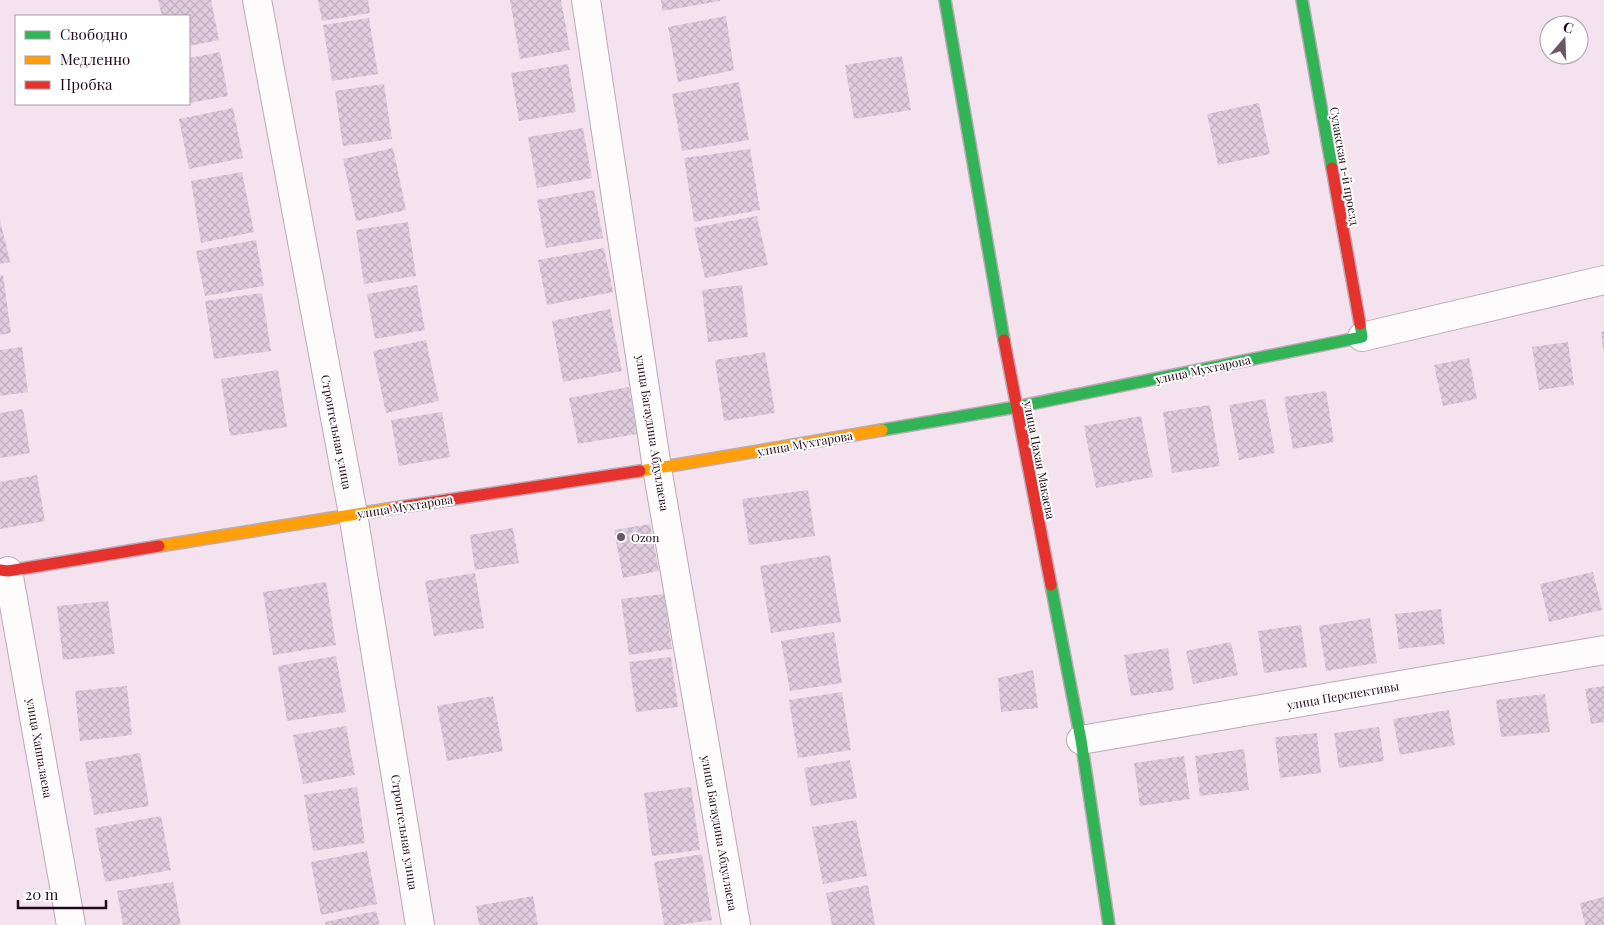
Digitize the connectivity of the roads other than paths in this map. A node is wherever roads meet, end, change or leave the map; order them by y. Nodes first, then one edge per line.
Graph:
1 (257, 0) edge
2 (586, 0) edge
3 (945, 0) edge
4 (1302, 0) edge
5 (1604, 280) edge
6 (1362, 337) junction
7 (1016, 408) junction
8 (657, 468) junction
9 (353, 514) junction
10 (4, 571) edge
11 (1604, 650) edge
12 (1081, 740) junction
13 (71, 925) edge
14 (420, 925) edge
15 (736, 925) edge
16 (1109, 925) edge

1 - 9 street, Строительная улица
2 - 8 street, улица Багаудина Абдуллаева
3 - 7 street, улица Цахая Макаева
4 - 6 street, Сулакская 1-й проезд
5 - 6 street, улица Мухтарова
6 - 7 street, улица Мухтарова
7 - 8 street, улица Мухтарова
7 - 12 street, улица Цахая Макаева
8 - 9 street, улица Мухтарова
8 - 15 street, улица Багаудина Абдуллаева
9 - 10 street, улица Мухтарова
9 - 14 street, Строительная улица
10 - 13 street, улица Хаппалаева
11 - 12 street, улица Перспективы
12 - 16 street, улица Цахая Макаева

